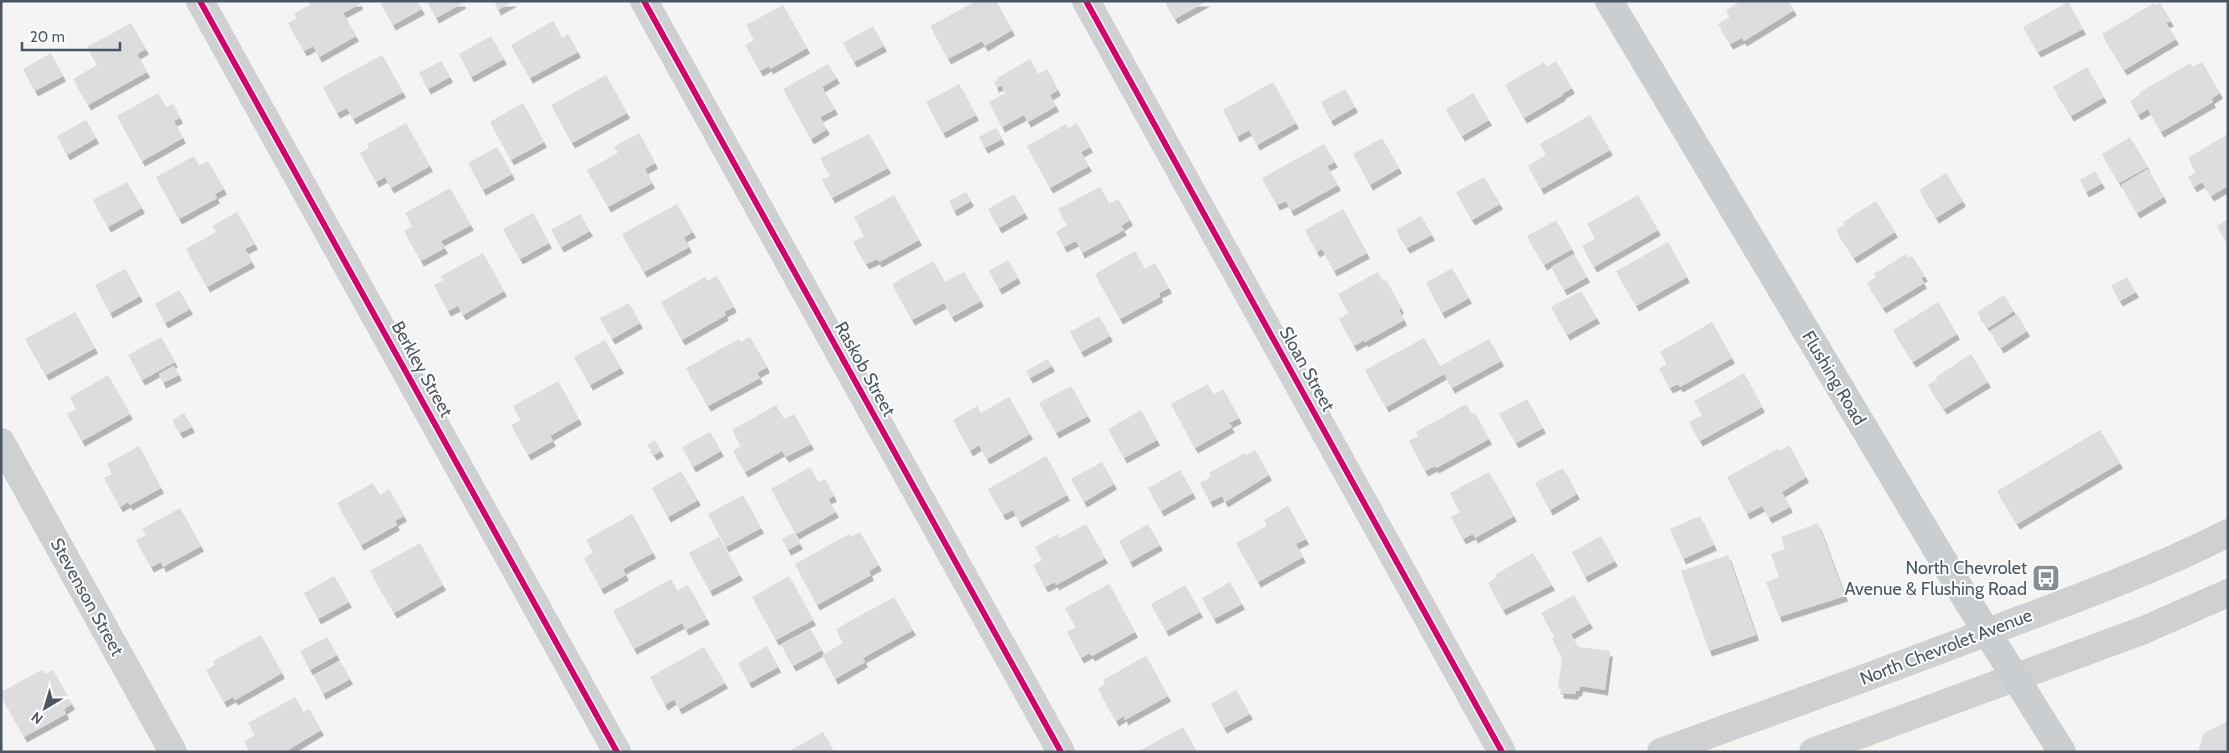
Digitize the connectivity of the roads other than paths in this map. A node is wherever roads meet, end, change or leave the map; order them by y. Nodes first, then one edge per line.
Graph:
1 (200, 1) edge
2 (644, 1) edge
3 (1086, 1) edge
4 (1609, 1) edge
5 (1, 442) edge
6 (2228, 532) edge
7 (2228, 593) edge
8 (1987, 632) junction
9 (2016, 678) junction
10 (173, 752) edge
11 (617, 752) edge
12 (1061, 752) edge
13 (1502, 752) edge
14 (1661, 752) edge
15 (1813, 752) edge
16 (2062, 752) edge

1 - 11 street, Berkley Street
2 - 12 street, Raskob Street
3 - 13 street, Sloan Street
4 - 8 main road, Flushing Road
5 - 10 street, Stevenson Street
6 - 8 street, North Chevrolet Avenue
7 - 9 street
8 - 9 main road, Flushing Road
8 - 14 street, North Chevrolet Avenue
9 - 15 street
9 - 16 main road, Flushing Road

